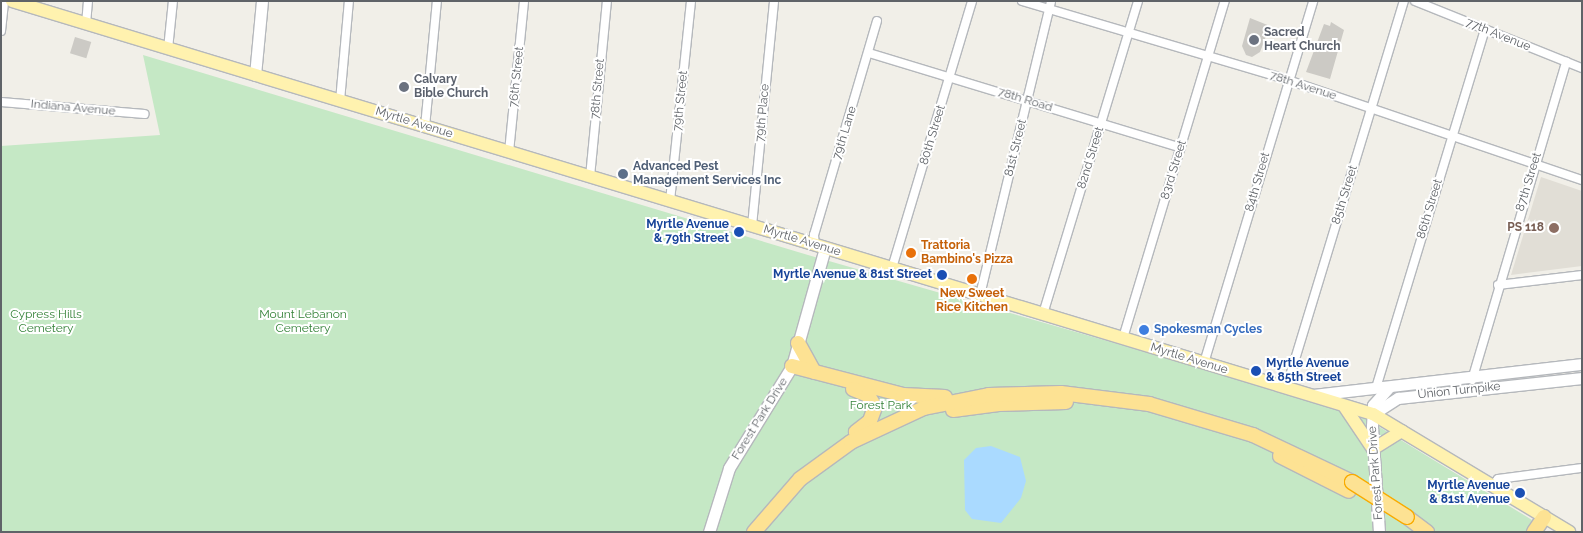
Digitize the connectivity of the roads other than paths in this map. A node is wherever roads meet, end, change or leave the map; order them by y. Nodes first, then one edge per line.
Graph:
1 (4, 1) edge
2 (12, 1) edge
3 (88, 1) edge
4 (173, 1) edge
5 (262, 1) edge
6 (350, 1) edge
7 (437, 1) edge
8 (524, 1) edge
9 (606, 1) edge
10 (691, 1) edge
11 (774, 1) edge
12 (972, 1) edge
13 (1022, 1) edge
14 (1138, 1) edge
15 (1225, 1) edge
16 (1313, 1) edge
17 (1404, 1) edge
18 (1415, 1) edge
19 (1051, 5) edge
20 (877, 22) dead end
21 (86, 24) junction
22 (1485, 30) junction
23 (1, 31) edge
24 (1128, 35) junction
25 (168, 49) junction
26 (869, 54) junction
27 (1209, 57) junction
28 (1566, 62) junction
29 (1582, 68) edge
30 (254, 75) junction
31 (950, 78) junction
32 (1288, 80) junction
33 (340, 101) junction
34 (1027, 101) junction
35 (1, 102) edge
36 (1371, 109) junction
37 (144, 114) dead end
38 (1101, 124) junction
39 (425, 127) junction
40 (1452, 137) junction
41 (1181, 148) junction
42 (509, 152) junction
43 (1534, 164) junction
44 (590, 177) junction
45 (1582, 180) edge
46 (670, 201) junction
47 (752, 226) junction
48 (820, 246) junction
49 (892, 268) junction
50 (1582, 275) edge
51 (1498, 285) junction
52 (980, 295) junction
53 (1043, 314) junction
54 (1123, 338) junction
55 (798, 343) junction
56 (1204, 363) junction
57 (1582, 364) edge
58 (791, 369) junction
59 (814, 372) junction
60 (1582, 378) edge
61 (1472, 384) junction
62 (1389, 387) junction
63 (1376, 388) junction
64 (1286, 389) junction
65 (975, 396) junction
66 (1310, 396) junction
67 (1344, 406) junction
68 (1373, 414) junction
69 (1402, 431) junction
70 (1373, 448) junction
71 (816, 465) junction
72 (1582, 468) edge
73 (1350, 486) junction
74 (1492, 486) junction
75 (1544, 517) junction
76 (1406, 525) edge
77 (709, 532) edge
78 (754, 532) edge
79 (766, 532) edge
80 (1379, 532) edge
81 (1427, 532) edge
82 (1534, 532) edge
83 (1569, 532) edge

1 - 23 street
2 - 21 main road, Myrtle Avenue
3 - 21 street
4 - 25 street
5 - 30 main road
6 - 33 street
7 - 39 street
8 - 42 street, 76th Street
9 - 44 street, 78th Street
10 - 46 street, 79th Street
11 - 47 street, 79th Place
12 - 31 street, 80th Street
13 - 19 street, 78th Avenue
14 - 24 street, 82nd Street
15 - 27 street, 83rd Street
16 - 32 street, 84th Street
17 - 36 street, 85th Street
18 - 22 street, 77th Avenue
19 - 24 street, 78th Avenue
19 - 34 street, 81st Street
20 - 26 street, 79th Lane
21 - 25 main road, Myrtle Avenue
22 - 28 street, 77th Avenue
22 - 40 street, 86th Street
24 - 27 street, 78th Avenue
24 - 38 street, 82nd Street
25 - 30 main road, Myrtle Avenue
26 - 31 street, 78th Road
26 - 48 street, 79th Lane
27 - 32 street, 78th Avenue
27 - 41 street, 83rd Street
28 - 29 street, 77th Avenue
28 - 43 street, 87th Street
30 - 33 main road, Myrtle Avenue
31 - 34 street, 78th Road
31 - 49 street, 80th Street
32 - 36 street, 78th Avenue
32 - 56 street, 84th Street
33 - 39 main road, Myrtle Avenue
34 - 38 street, 78th Road
34 - 52 street, 81st Street
35 - 37 street, Indiana Avenue
36 - 40 street, 78th Avenue
36 - 64 street, 85th Street
38 - 41 street, 78th Road
38 - 53 street, 82nd Street
39 - 42 main road, Myrtle Avenue
40 - 43 street, 78th Avenue
40 - 63 street, 86th Street
41 - 54 street, 83rd Street
42 - 44 main road, Myrtle Avenue
43 - 45 street, 78th Avenue
43 - 51 street, 87th Street
44 - 46 main road, Myrtle Avenue
46 - 47 main road, Myrtle Avenue
47 - 48 main road, Myrtle Avenue
48 - 49 main road, Myrtle Avenue
48 - 55 main road, Forest Park Drive
49 - 52 main road, Myrtle Avenue
50 - 51 street
51 - 61 street, 87th Street
52 - 53 main road, Myrtle Avenue
53 - 54 main road, Myrtle Avenue
54 - 56 main road, Myrtle Avenue
55 - 58 main road, Forest Park Drive
55 - 59 highway
56 - 64 main road, Myrtle Avenue
57 - 61 main road, Union Turnpike
58 - 59 highway
58 - 71 highway
58 - 77 main road, Forest Park Drive
59 - 65 highway
60 - 61 main road, Union Turnpike
61 - 62 main road, Union Turnpike
61 - 68 main road, Union Turnpike
62 - 63 main road, Union Turnpike
62 - 68 main road
63 - 66 main road, Union Turnpike
64 - 66 main road, Myrtle Avenue
65 - 71 highway
65 - 73 highway
66 - 67 main road, Myrtle Avenue
67 - 68 main road, Myrtle Avenue
67 - 70 main road
68 - 69 main road, Myrtle Avenue
68 - 70 main road, Forest Park Drive
69 - 70 main road
69 - 74 main road, Myrtle Avenue
70 - 80 main road, Forest Park Drive
71 - 78 highway
72 - 74 street
73 - 76 highway
73 - 79 highway
74 - 75 main road, Myrtle Avenue
75 - 82 highway
75 - 83 main road, Myrtle Avenue
76 - 81 highway

